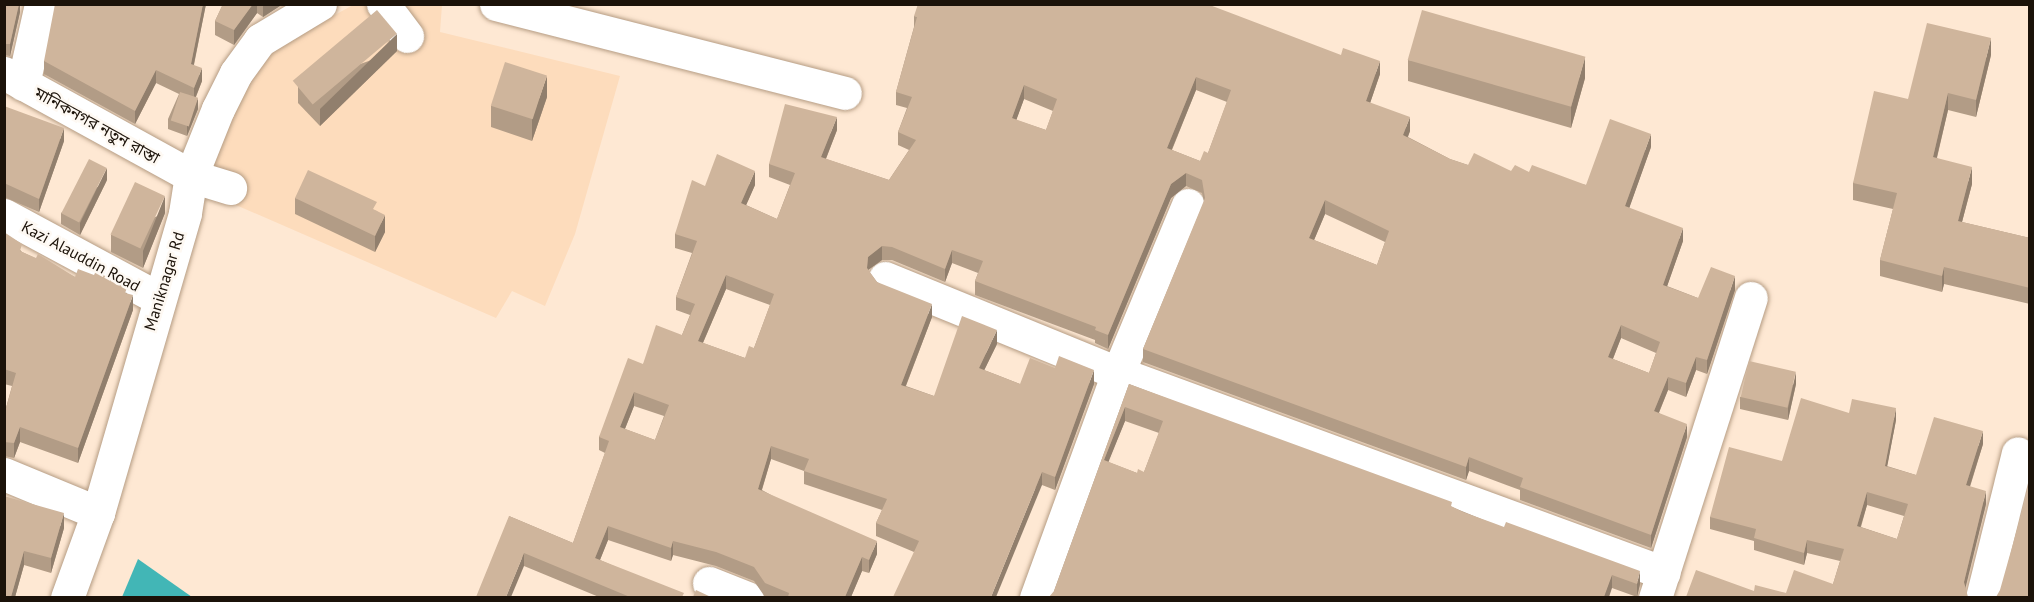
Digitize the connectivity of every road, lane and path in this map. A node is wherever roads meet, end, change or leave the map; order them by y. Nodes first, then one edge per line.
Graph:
1 (41, 4) edge
2 (320, 4) edge
3 (383, 4) edge
4 (496, 4) edge
5 (407, 36) dead end
6 (14, 79) edge
7 (845, 93) dead end
8 (190, 176) junction
9 (230, 188) dead end
10 (1188, 205) dead end
11 (4, 215) edge
12 (885, 278) dead end
13 (158, 298) junction
14 (1750, 298) dead end
15 (1118, 373) junction
16 (2018, 453) dead end
17 (4, 474) edge
18 (98, 513) junction
19 (709, 583) dead end
20 (1659, 585) edge
21 (68, 597) edge
22 (746, 597) edge
23 (1036, 597) edge
24 (1982, 597) edge

1 - 6 street
2 - 8 street, Maniknagar Rd
3 - 5 street
4 - 7 street
6 - 8 street, মানিকনগর নতুন রাস্তা
8 - 9 street, মানিকনগর নতুন রাস্তা
8 - 13 street, Maniknagar Rd
10 - 15 street
11 - 13 street, Kazi Alauddin Road
12 - 15 street
13 - 18 street, Maniknagar Rd
14 - 20 street
15 - 20 street
15 - 23 street
16 - 24 street
17 - 18 street
18 - 21 street, Maniknagar Rd
19 - 22 street

